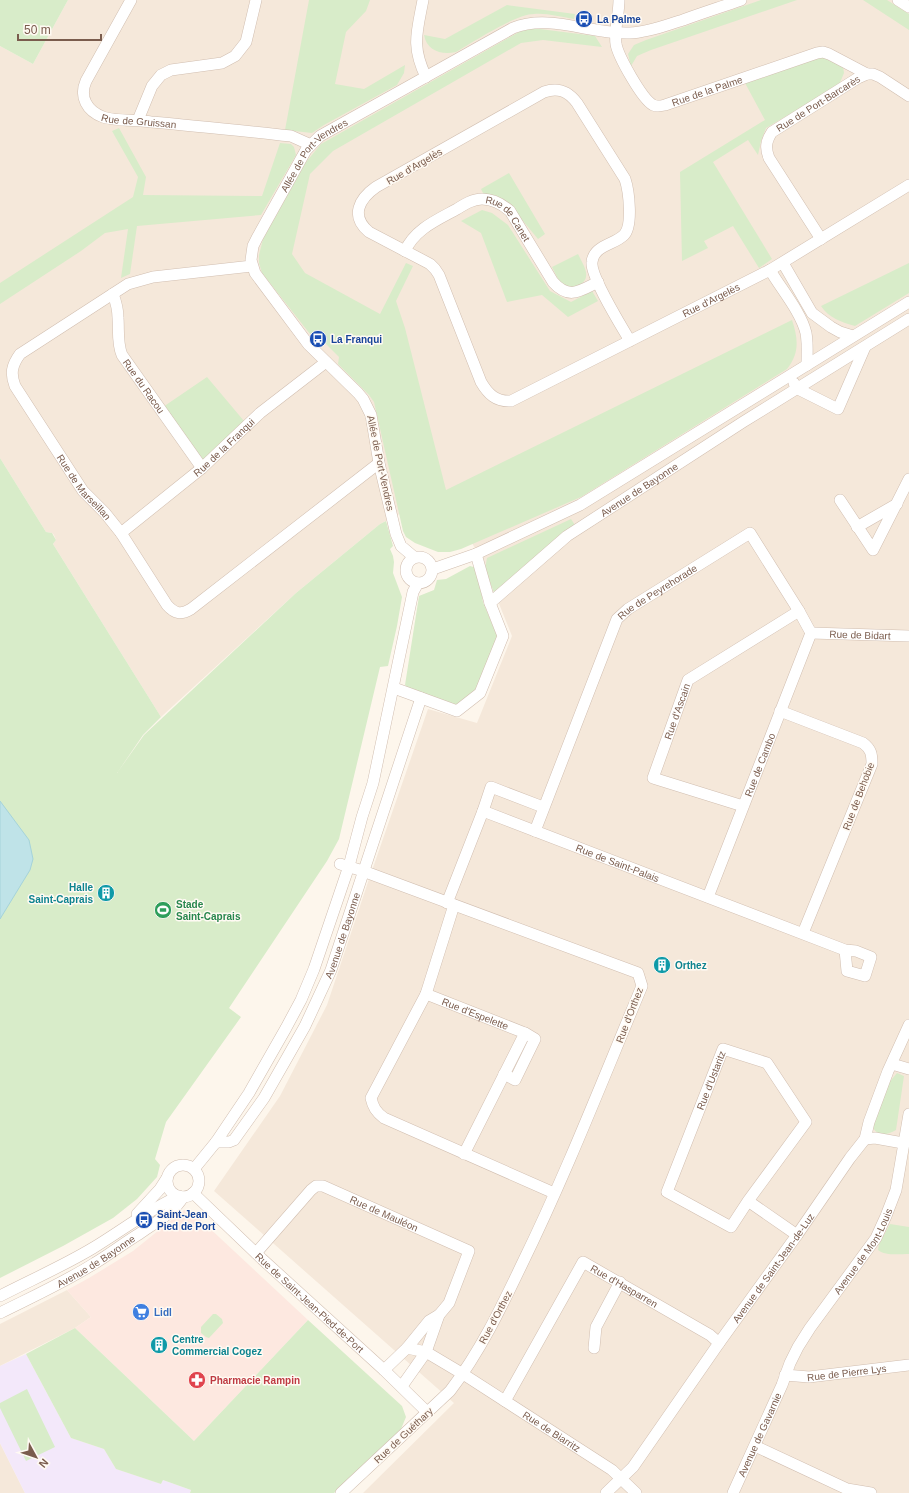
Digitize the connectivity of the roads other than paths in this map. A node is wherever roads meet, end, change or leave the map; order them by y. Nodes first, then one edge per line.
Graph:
1 (131, 0) edge
2 (256, 0) edge
3 (423, 0) edge
4 (618, 0) edge
5 (741, 0) edge
6 (898, 0) edge
7 (909, 7) edge
8 (616, 32) junction
9 (868, 74) junction
10 (426, 77) junction
11 (909, 96) edge
12 (138, 120) junction
13 (311, 145) junction
14 (909, 185) edge
15 (821, 239) junction
16 (405, 251) junction
17 (782, 263) junction
18 (252, 266) junction
19 (770, 270) junction
20 (598, 282) junction
21 (113, 294) junction
22 (909, 302) edge
23 (909, 320) edge
24 (853, 336) junction
25 (630, 342) junction
26 (865, 347) junction
27 (326, 362) junction
28 (806, 365) junction
29 (790, 376) junction
30 (796, 388) junction
31 (379, 463) junction
32 (202, 468) junction
33 (909, 479) edge
34 (840, 500) dead end
35 (896, 504) junction
36 (857, 527) junction
37 (121, 533) junction
38 (476, 554) junction
39 (414, 557) junction
40 (433, 569) junction
41 (418, 583) junction
42 (490, 603) junction
43 (799, 611) junction
44 (810, 633) junction
45 (909, 636) edge
46 (394, 688) junction
47 (421, 698) junction
48 (780, 711) junction
49 (743, 806) junction
50 (543, 807) junction
51 (483, 811) junction
52 (535, 831) junction
53 (344, 865) junction
54 (364, 871) junction
55 (708, 897) junction
56 (451, 904) junction
57 (803, 933) junction
58 (845, 950) dead end
59 (426, 994) junction
60 (909, 1025) edge
61 (890, 1067) junction
62 (909, 1069) edge
63 (909, 1114) edge
64 (865, 1139) junction
65 (216, 1142) junction
66 (903, 1143) junction
67 (464, 1154) junction
68 (194, 1169) junction
69 (167, 1178) junction
70 (554, 1193) junction
71 (185, 1195) junction
72 (748, 1201) junction
73 (113, 1235) junction
74 (798, 1236) junction
75 (256, 1253) junction
76 (620, 1282) junction
77 (0, 1296) edge
78 (0, 1313) edge
79 (439, 1315) junction
80 (720, 1343) junction
81 (407, 1348) junction
82 (594, 1348) dead end
83 (426, 1352) junction
84 (909, 1364) edge
85 (384, 1370) junction
86 (463, 1374) junction
87 (785, 1375) junction
88 (402, 1386) junction
89 (505, 1401) junction
90 (427, 1412) junction
91 (754, 1446) junction
92 (622, 1478) junction
93 (341, 1493) edge
94 (606, 1493) edge
95 (636, 1493) edge
96 (733, 1493) edge
97 (871, 1493) edge

1 - 12 street, Rue de Gruissan
2 - 12 street
3 - 10 street
4 - 8 street, Rue de la Palme
5 - 8 street, Allée de Port-Vendres
6 - 7 street
8 - 9 street, Rue de la Palme
8 - 10 street, Allée de Port-Vendres
9 - 11 street, Rue de Port-Barcarès
9 - 15 street, Rue de Port-Barcarès
10 - 13 street, Allée de Port-Vendres
12 - 13 street, Rue de Gruissan
13 - 18 street, Allée de Port-Vendres
14 - 15 street, Rue d'Argelès
15 - 17 street, Rue d'Argelès
16 - 20 street, Rue de Canet
16 - 20 street, Rue d'Argelès
16 - 25 street, Rue d'Argelès
17 - 19 street, Rue d'Argelès
17 - 24 street
18 - 21 street, Rue de Marseillan
18 - 27 street, Allée de Port-Vendres
19 - 25 street, Rue d'Argelès
19 - 28 street
20 - 25 street, Rue d'Argelès
21 - 32 street, Rue du Racou
21 - 37 street, Rue de Marseillan
22 - 24 street, Avenue de Bayonne
23 - 26 street, Avenue de Bayonne
24 - 28 street, Avenue de Bayonne
26 - 30 street, Avenue de Bayonne
26 - 30 street
27 - 31 street, Allée de Port-Vendres
27 - 32 street, Rue de la Franqui
28 - 29 street, Avenue de Bayonne
29 - 30 street
29 - 38 street, Avenue de Bayonne
30 - 42 street, Avenue de Bayonne
31 - 37 street, Rue de Marseillan
31 - 39 street, Allée de Port-Vendres
32 - 37 street, Rue de la Franqui
33 - 35 street
34 - 36 street
35 - 36 street
35 - 36 street
38 - 40 street, Avenue de Bayonne
38 - 42 street
39 - 40 street
39 - 41 street
40 - 41 street
41 - 46 street, Avenue de Bayonne
42 - 47 street
43 - 44 street, Rue de Peyrehorade
43 - 49 street, Rue d'Ascain
43 - 50 street, Rue de Peyrehorade
44 - 45 street, Rue de Bidart
44 - 48 street, Rue de Cambo
46 - 47 street
46 - 53 street, Avenue de Bayonne
47 - 54 street, Avenue de Bayonne
48 - 49 street, Rue de Cambo
48 - 57 street, Rue de Behobie
49 - 55 street, Rue de Cambo
50 - 51 street
50 - 52 street, Rue de Peyrehorade
51 - 52 street, Rue de Saint-Palais
51 - 56 street
52 - 55 street, Rue de Saint-Palais
53 - 54 street, Rue d'Orthez
53 - 65 street, Avenue de Bayonne
54 - 56 street, Rue d'Orthez
54 - 65 street, Avenue de Bayonne
55 - 57 street, Rue de Saint-Palais
56 - 59 street
56 - 70 street, Rue d'Orthez
57 - 58 street, Rue de Saint-Palais
59 - 67 street
59 - 67 street, Rue d'Espelette
60 - 61 street, Avenue de Saint-Jean-de-Luz
61 - 62 street
61 - 64 street, Avenue de Saint-Jean-de-Luz
63 - 66 street, Avenue de Mont-Louis
64 - 66 street
64 - 74 street, Avenue de Saint-Jean-de-Luz
65 - 68 street, Avenue de Bayonne
66 - 87 street, Avenue de Mont-Louis
67 - 70 street
68 - 69 street
68 - 71 street
69 - 71 street
69 - 73 street, Avenue de Bayonne
70 - 86 street, Rue d'Orthez
71 - 73 street, Avenue de Bayonne
71 - 75 street, Rue de Saint-Jean-Pied-de-Port
71 - 78 street, Avenue de Bayonne
72 - 72 street, Rue d'Ustaritz
72 - 74 street
73 - 77 street, Avenue de Bayonne
74 - 80 street, Avenue de Saint-Jean-de-Luz
75 - 79 street, Rue de Mauléon
75 - 85 street, Rue de Saint-Jean-Pied-de-Port
76 - 80 street, Rue d'Hasparren
76 - 82 street
76 - 89 street, Rue d'Hasparren
79 - 81 street, Rue de Mauléon
79 - 83 street, Rue de Mauléon
80 - 92 street, Avenue de Saint-Jean-de-Luz
81 - 83 street
81 - 85 street, Rue de Mauléon
83 - 86 street
83 - 88 street, Rue de Mauléon
84 - 87 street, Rue de Pierre Lys
85 - 88 street, Rue de Saint-Jean-Pied-de-Port
86 - 89 street, Rue de Biarritz
86 - 90 street, Rue de Guéthary
87 - 91 street, Avenue de Gavarnie
88 - 90 street, Rue de Saint-Jean-Pied-de-Port
89 - 92 street, Rue de Biarritz
90 - 93 street, Rue de Guéthary
91 - 96 street, Avenue de Gavarnie
91 - 97 street
92 - 94 street, Avenue de Saint-Jean-de-Luz
92 - 95 street, Rue de Biarritz

